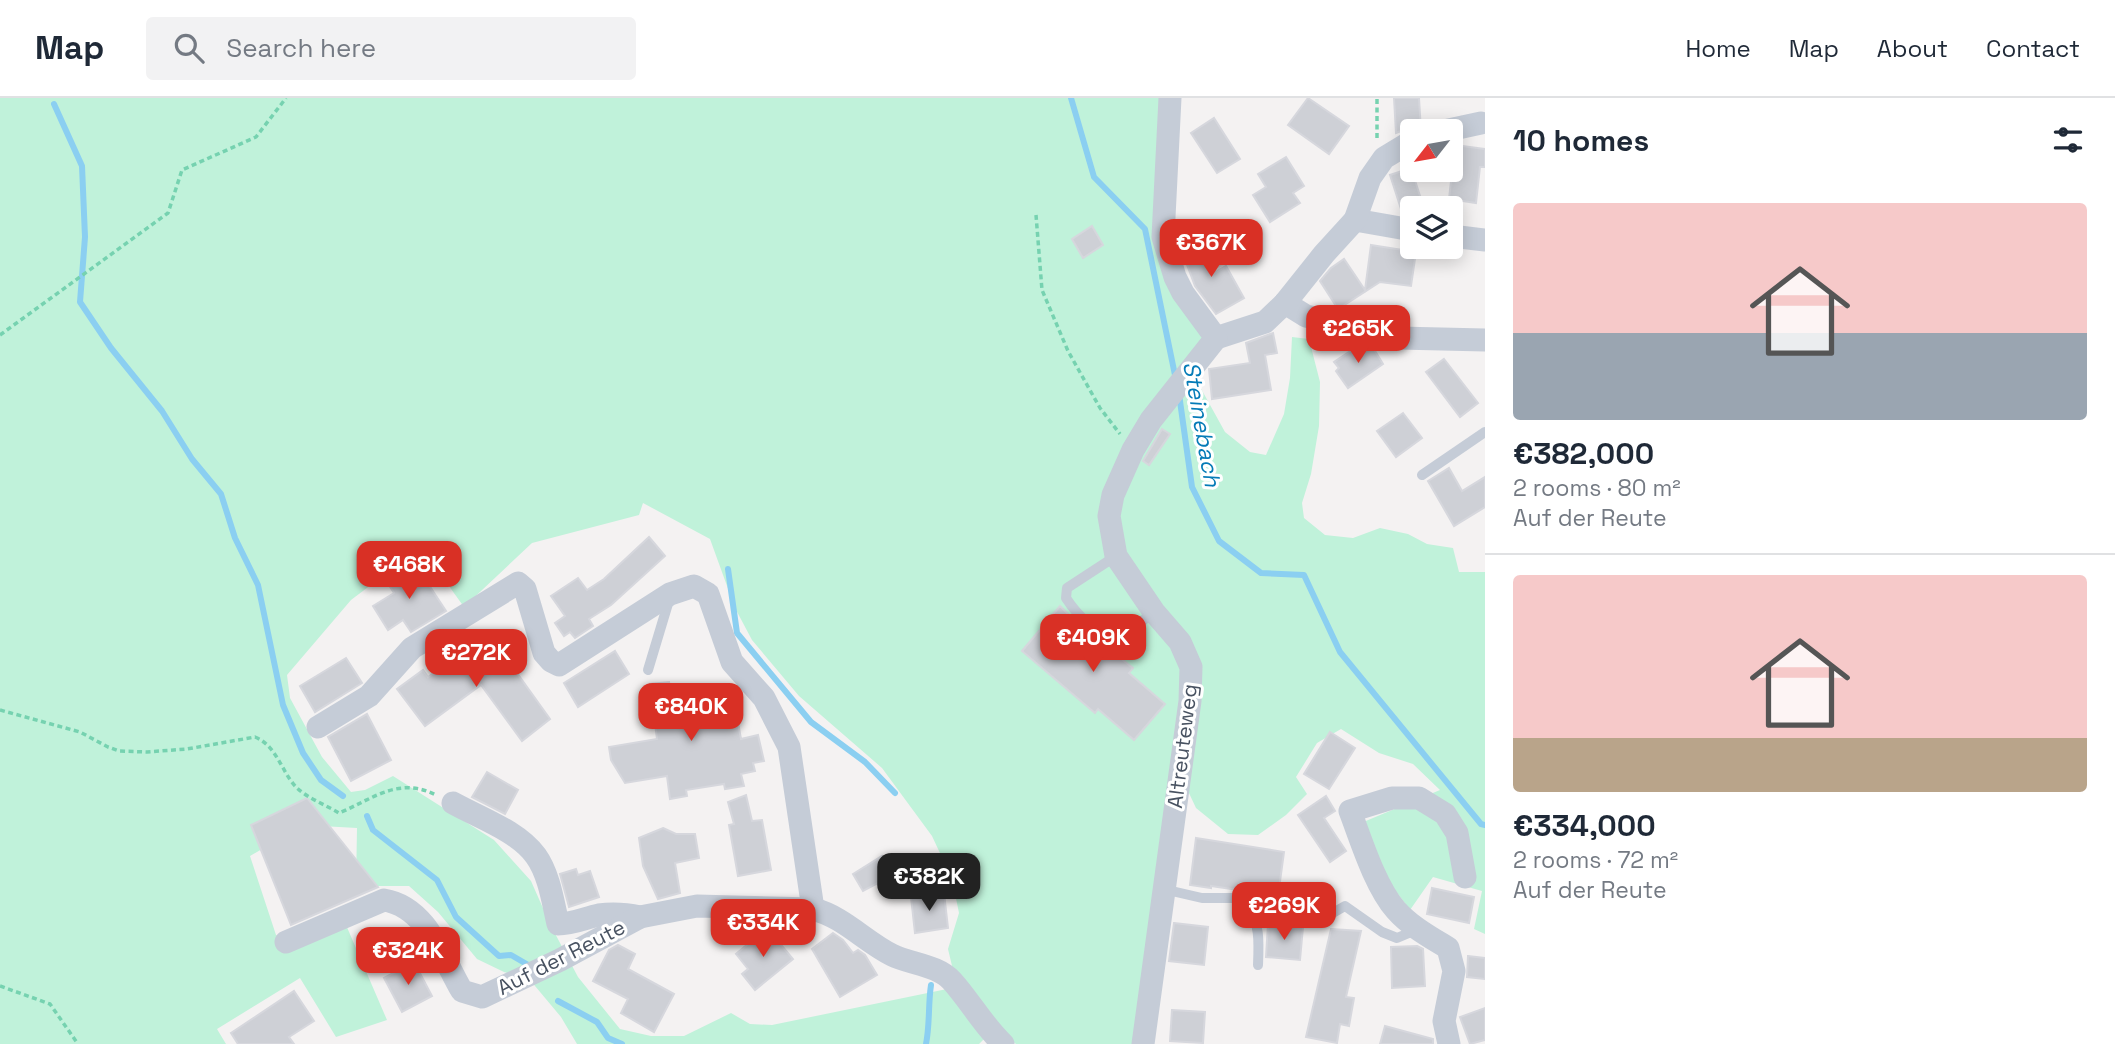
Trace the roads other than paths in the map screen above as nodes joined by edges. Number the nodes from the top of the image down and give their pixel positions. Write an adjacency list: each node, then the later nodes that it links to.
1 (1170, 98): 10 (street)
2 (1481, 123): 3 (street)
3 (1463, 127)
4 (1400, 148): 5 (street)
5 (1355, 220): 6 (street); 9 (street)
6 (1400, 228)
7 (1463, 237): 8 (street)
8 (1485, 240)
9 (1285, 303): 10 (street); 11 (street)
10 (1216, 338): 14 (street, Altreuteweg)
11 (1485, 340)
12 (1485, 432): 13 (lane)
13 (1422, 475)
14 (1116, 556): 16 (street, Altreuteweg); 16 (lane)
15 (670, 594): 17 (lane); 18 (street); 22 (street)
16 (1154, 612): 21 (street, Altreuteweg)
17 (648, 670)
18 (318, 727)
19 (453, 803): 24 (street, Auf der Reute)
20 (1465, 877): 25 (street)
21 (1163, 889): 27 (lane); 29 (street, Altreuteweg)
22 (813, 909): 24 (street, Auf der Reute); 28 (street, Auf der Reute)
23 (1331, 915): 25 (lane)
24 (640, 917): 26 (street, Auf der Reute)
25 (1418, 929): 30 (street)
26 (286, 942)
27 (1258, 965)
28 (1003, 1044)
29 (1143, 1044)
30 (1449, 1044)

